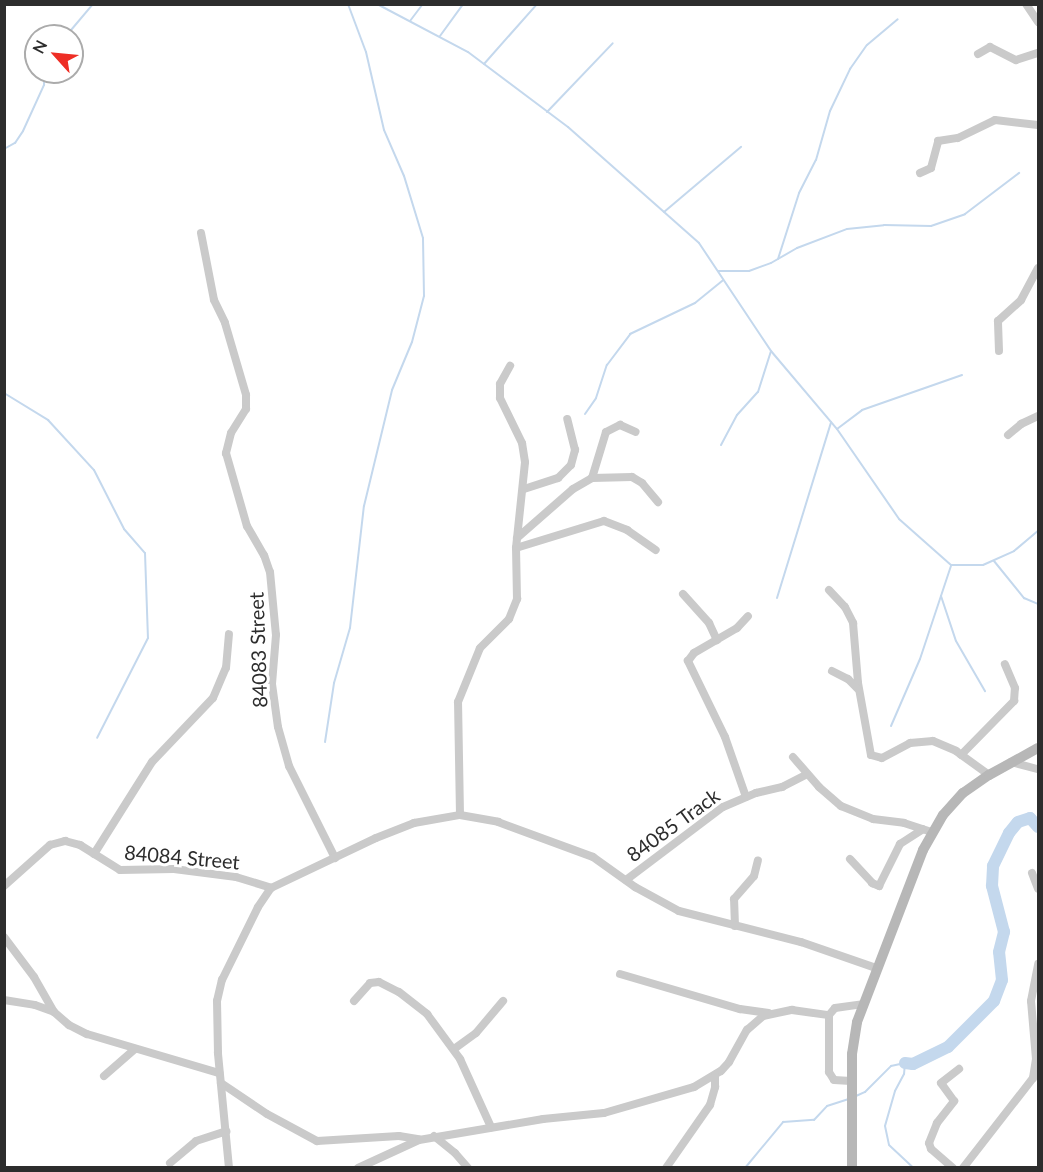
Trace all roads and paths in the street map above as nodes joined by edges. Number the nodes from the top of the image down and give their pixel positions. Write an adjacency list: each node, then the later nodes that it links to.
1 (1026, 4): 2 (street)
2 (1038, 22)
3 (1038, 53): 4 (street)
4 (978, 54)
5 (1038, 125): 6 (street)
6 (920, 173)
7 (201, 233): 40 (street, 84083 Street)
8 (1038, 268): 9 (street)
9 (999, 351)
10 (510, 366): 16 (street)
11 (1038, 416): 14 (street)
12 (567, 419): 16 (street)
13 (636, 432): 15 (street)
14 (1008, 435)
15 (592, 478): 17 (street); 18 (street)
16 (524, 489): 18 (street)
17 (658, 502)
18 (517, 538): 19 (street)
19 (516, 548): 20 (street); 37 (street)
20 (656, 550)
21 (829, 590): 28 (street)
22 (683, 594): 25 (street)
23 (748, 616): 25 (street)
24 (229, 634): 39 (street)
25 (717, 640): 36 (street)
26 (1005, 664): 30 (street)
27 (832, 671): 28 (street)
28 (859, 690): 30 (street)
29 (1038, 748): 32 (main road)
30 (962, 755): 35 (street)
31 (793, 757): 34 (street)
32 (1011, 762): 33 (street); 35 (main road)
33 (1038, 769)
34 (807, 774): 36 (street, 84085 Track); 38 (street)
35 (989, 775): 38 (main road)
36 (746, 797): 44 (street, 84085 Track)
37 (460, 815): 40 (street); 44 (street)
38 (928, 830): 41 (street); 51 (main road)
39 (93, 854): 45 (street, 84084 Street); 46 (street, 84084 Street)
40 (335, 858): 46 (street)
41 (850, 859)
42 (758, 860): 48 (street)
43 (1032, 873): 47 (street)
44 (626, 880): 48 (street)
45 (4, 886)
46 (271, 888): 63 (street)
47 (1038, 889)
48 (735, 926): 51 (street)
49 (4, 937): 57 (street)
50 (1038, 964): 79 (street)
51 (876, 968): 56 (main road)
52 (620, 974): 58 (street)
53 (4, 1000): 57 (street)
54 (354, 1001): 61 (street)
55 (504, 1001): 61 (street)
56 (863, 1004): 59 (street); 67 (main road)
57 (54, 1012): 60 (street)
58 (770, 1013): 59 (street); 65 (street)
59 (829, 1015): 67 (street)
60 (135, 1049): 63 (street); 64 (street)
61 (454, 1049): 68 (street)
62 (959, 1069): 78 (street)
63 (219, 1073): 66 (street)
64 (104, 1076)
65 (715, 1076): 68 (street); 76 (street)
66 (221, 1083): 69 (street); 71 (street)
67 (851, 1084): 77 (main road)
68 (491, 1127): 70 (street)
69 (226, 1131): 72 (street); 73 (street)
70 (434, 1136): 71 (street); 75 (street)
71 (419, 1140): 74 (street)
72 (170, 1163)
73 (229, 1167)
74 (358, 1167)
75 (468, 1167)
76 (666, 1167)
77 (852, 1167)
78 (953, 1167)
79 (963, 1167)

